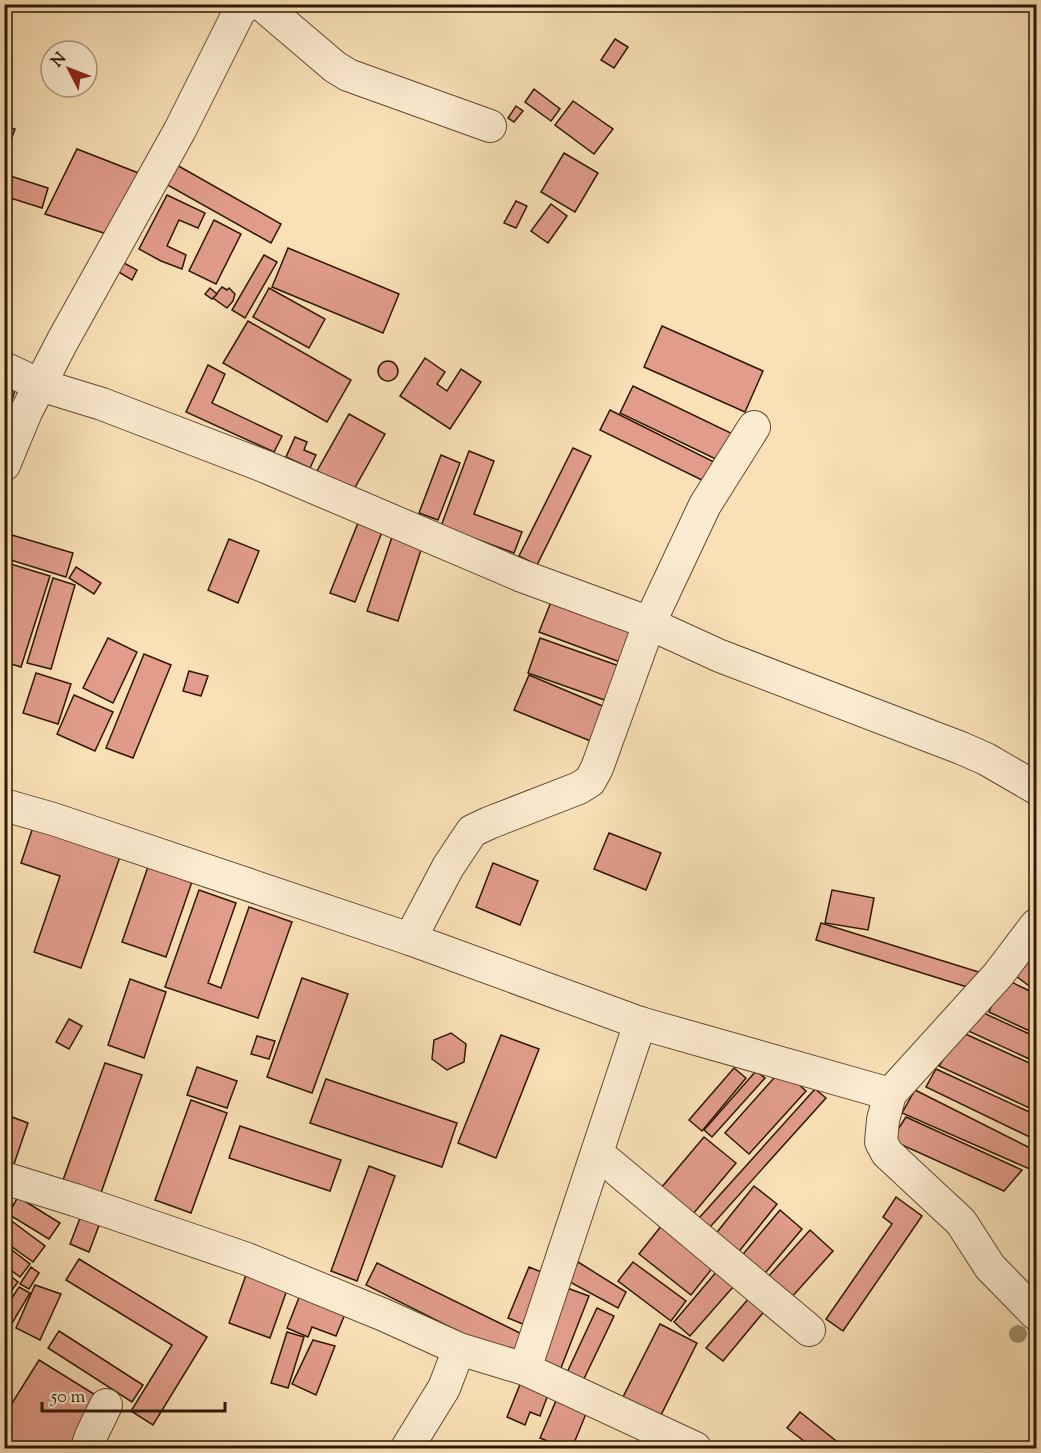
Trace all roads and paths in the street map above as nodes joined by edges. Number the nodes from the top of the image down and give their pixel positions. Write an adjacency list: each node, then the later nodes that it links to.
1 (247, 4): 5 (street)
2 (261, 4): 3 (street)
3 (490, 126)
4 (4, 368): 5 (street)
5 (40, 385): 7 (street); 8 (street)
6 (754, 427): 8 (street)
7 (4, 465)
8 (649, 624): 9 (street); 12 (street)
9 (1036, 788)
10 (4, 805): 12 (street)
11 (1036, 925): 14 (street)
12 (410, 939): 13 (street)
13 (640, 1023): 14 (street); 15 (street)
14 (890, 1094): 17 (street)
15 (597, 1153): 18 (street); 20 (street)
16 (4, 1178): 19 (street)
17 (1036, 1314)
18 (809, 1330)
19 (459, 1349): 20 (street); 23 (street)
20 (525, 1369): 24 (street)
21 (106, 1405): 22 (street)
22 (87, 1449)
23 (407, 1449)
24 (695, 1449)

